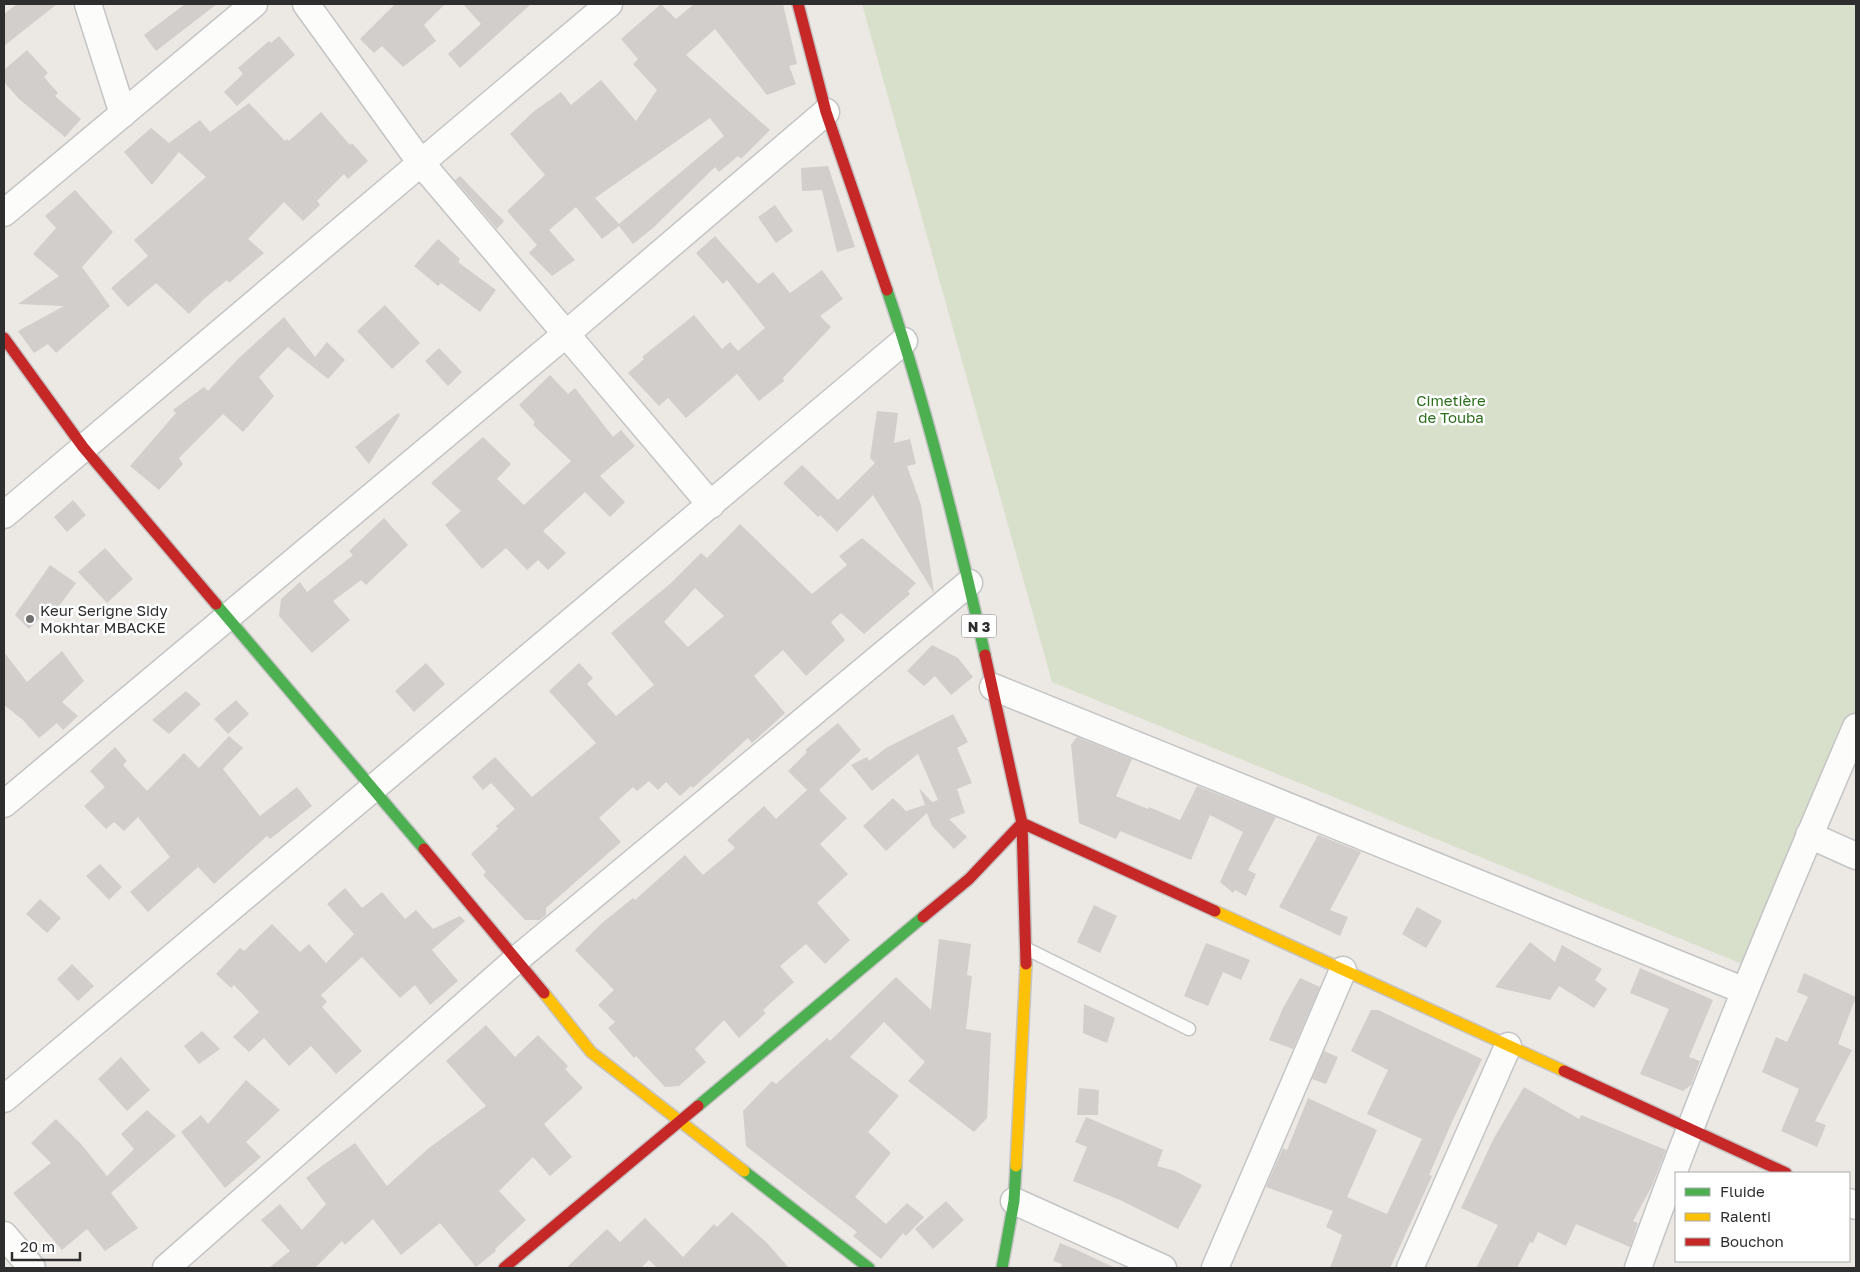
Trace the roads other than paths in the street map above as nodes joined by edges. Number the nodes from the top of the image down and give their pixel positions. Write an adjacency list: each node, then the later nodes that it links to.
1 (88, 4): 7 (street)
2 (254, 4): 7 (street)
3 (306, 4): 8 (street)
4 (609, 4): 8 (street)
5 (798, 4): 6 (street, N 3)
6 (826, 112): 10 (street); 12 (street, N 3)
7 (123, 114): 9 (street)
8 (421, 164): 10 (street); 13 (street)
9 (4, 213)
10 (566, 334): 14 (street); 17 (street)
11 (4, 338): 13 (street)
12 (904, 341): 14 (street); 16 (street, N 3)
13 (83, 447): 15 (street); 17 (street)
14 (711, 505): 20 (street)
15 (4, 514)
16 (969, 583): 18 (street, N 3); 26 (street)
17 (227, 617): 20 (street); 21 (street)
18 (993, 687): 22 (street, N 3); 28 (street)
19 (1856, 727): 23 (street)
20 (372, 788): 26 (street); 31 (street)
21 (4, 804)
22 (1022, 823): 25 (street, N 3); 27 (street); 32 (street)
23 (1809, 835): 24 (street); 28 (street)
24 (1856, 856)
25 (1027, 949): 29 (lane); 35 (street, N 3)
26 (517, 959): 32 (street); 39 (street)
27 (1343, 970): 30 (street); 43 (street)
28 (1745, 990): 33 (street)
29 (1189, 1029)
30 (1508, 1046): 33 (street); 44 (street)
31 (4, 1099)
32 (681, 1120): 37 (street); 40 (street)
33 (1689, 1129): 34 (street); 45 (street)
34 (1784, 1172)
35 (1014, 1201): 41 (street, N 3); 42 (street)
36 (4, 1235): 38 (street)
37 (859, 1266)
38 (32, 1268)
39 (166, 1268)
40 (504, 1268)
41 (1002, 1268)
42 (1163, 1268)
43 (1215, 1268)
44 (1410, 1268)
45 (1638, 1268)

